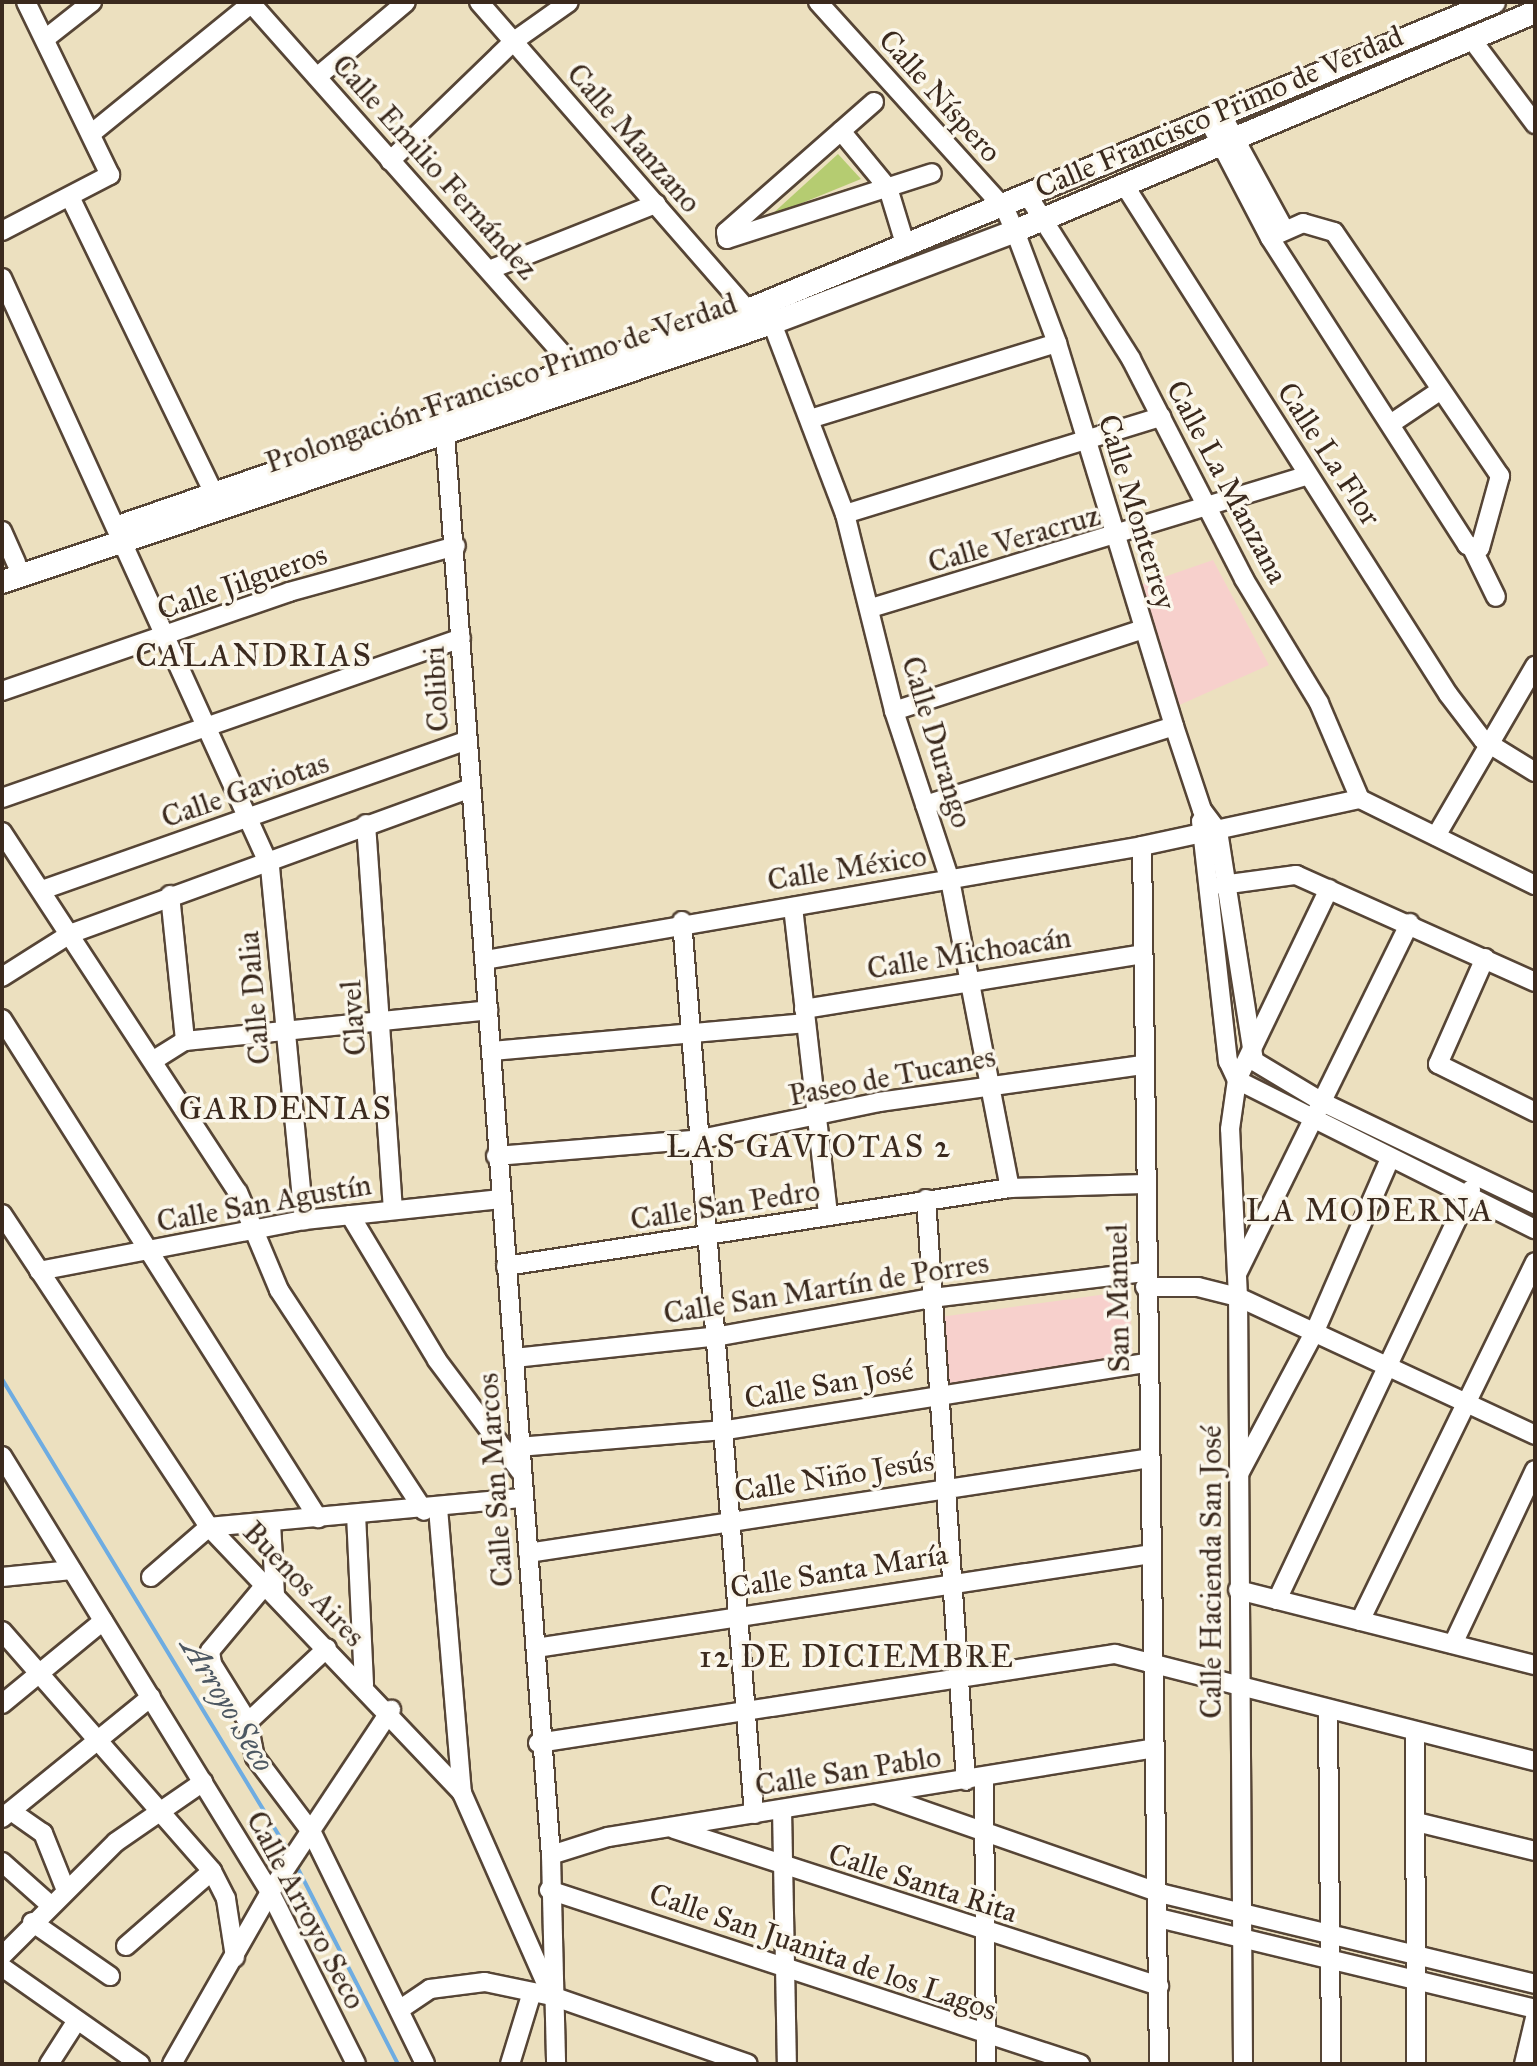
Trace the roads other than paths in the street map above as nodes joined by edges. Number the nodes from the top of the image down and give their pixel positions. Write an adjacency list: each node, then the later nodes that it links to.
1 (26, 2): 11 (street)
2 (92, 2): 11 (street)
3 (406, 2): 13 (street)
4 (479, 2): 12 (street, Calle Manzano)
5 (569, 2): 12 (street)
6 (818, 2): 27 (street, Calle Níspero)
7 (1494, 2): 15 (main road, Calle Francisco Primo de Verdad)
8 (252, 3): 13 (street, Calle Emilio Fernández); 18 (street)
9 (1535, 12): 10 (main road, Calle Francisco Primo de Verdad)
10 (1470, 37): 16 (street); 19 (main road, Calle Francisco Primo de Verdad)
11 (45, 39): 18 (street)
12 (514, 41): 20 (street); 26 (street, Calle Manzano)
13 (317, 77): 20 (street, Calle Emilio Fernández)
14 (874, 102): 17 (street)
15 (1216, 120): 19 (street); 25 (main road, Calle Francisco Primo de Verdad)
16 (1535, 124)
17 (841, 131): 23 (street); 23 (street)
18 (92, 133): 24 (street)
19 (1227, 142): 22 (main road, Calle Francisco Primo de Verdad); 31 (street)
20 (390, 161): 33 (street, Calle Emilio Fernández)
21 (932, 173): 23 (street)
22 (1125, 186): 28 (main road, Calle Francisco Primo de Verdad); 45 (street, Calle La Flor)
23 (888, 188): 32 (street)
24 (71, 199): 29 (street); 46 (street)
25 (1030, 199): 27 (main road, Calle Francisco Primo de Verdad); 28 (street, Calle La Manzana)
26 (656, 204): 33 (street); 35 (street, Calle Manzano)
27 (1005, 209): 30 (street, Calle Níspero); 32 (main road, Prolongación Francisco Primo de Verdad)
28 (1042, 220): 30 (main road, Calle Francisco Primo de Verdad); 40 (street, Calle La Manzana)
29 (2, 231)
30 (1015, 231): 36 (main road, Prolongación Francisco Primo de Verdad); 37 (street, Calle Monterrey)
31 (1277, 234): 39 (street); 42 (street)
32 (906, 247): 35 (main road, Prolongación Francisco Primo de Verdad)
33 (489, 270): 38 (street, Calle Emilio Fernández)
34 (2, 278): 50 (street, Calle Dalia)
35 (748, 310): 38 (main road, Prolongación Francisco Primo de Verdad)
36 (772, 323): 41 (street, Calle Durango); 43 (main road, Prolongación Francisco Primo de Verdad)
37 (1057, 343): 41 (street); 44 (street, Calle Monterrey)
38 (577, 370): 43 (main road, Prolongación Francisco Primo de Verdad)
39 (1441, 390): 42 (street); 53 (street)
40 (1161, 417): 44 (street); 47 (street, Calle La Manzana)
41 (813, 418): 48 (street, Calle Durango)
42 (1392, 423): 53 (street)
43 (445, 425): 46 (main road, Prolongación Francisco Primo de Verdad); 50 (main road, Prolongación Francisco Primo de Verdad); 52 (street, Colibri)
44 (1085, 443): 48 (street); 51 (street, Calle Monterrey)
45 (1308, 475): 47 (street, Calle Veracruz); 67 (street, Calle La Flor)
46 (214, 493): 50 (main road, Prolongación Francisco Primo de Verdad)
47 (1206, 506): 51 (street, Calle Veracruz); 71 (street, Calle La Manzana)
48 (845, 514): 57 (street, Calle Durango)
49 (2, 531): 54 (street)
50 (117, 535): 54 (main road, Prolongación Francisco Primo de Verdad); 55 (main road, Prolongación Francisco Primo de Verdad); 59 (street, Calle Dalia)
51 (1119, 538): 57 (street, Calle Veracruz); 58 (street, Calle Monterrey)
52 (456, 546): 59 (street, Calle Jilgueros); 60 (street, Colibri)
53 (1473, 550): 56 (street)
54 (9, 565)
55 (2, 582)
56 (1496, 597)
57 (871, 608): 63 (street, Calle Durango)
58 (1144, 629): 63 (street); 64 (street, Calle Monterrey)
59 (167, 638): 62 (street, Calle Jilgueros); 65 (street, Calle Dalia)
60 (461, 638): 65 (street); 66 (street, Colibri)
61 (1535, 668): 67 (street)
62 (2, 691)
63 (894, 711): 72 (street, Calle Durango)
64 (1174, 726): 72 (street); 73 (street, Calle Monterrey)
65 (205, 727): 70 (street); 74 (street, Calle Dalia)
66 (466, 741): 69 (street, Colibri); 74 (street, Calle Gaviotas)
67 (1493, 747): 68 (street, Calle La Flor); 79 (street)
68 (1535, 772)
69 (469, 789): 75 (street); 95 (street, Colibri)
70 (2, 798)
71 (1360, 799): 76 (street, Calle México); 79 (street)
72 (925, 805): 82 (street, Calle Durango)
73 (1202, 810): 76 (street, Calle Monterrey); 78 (street, Calle Monterrey)
74 (248, 818): 81 (street, Calle Dalia); 87 (street, Calle Gaviotas)
75 (366, 824): 81 (street); 102 (street, Clavel)
76 (1218, 831): 78 (street, Calle México); 83 (street)
77 (2, 832): 87 (street)
78 (1199, 834): 80 (street, Calle México); 85 (street, Calle Hacienda San José)
79 (1436, 836): 84 (street)
80 (1142, 846): 82 (street, Calle México); 93 (street, San Manuel)
81 (270, 867): 88 (street); 103 (street, Calle Dalia)
82 (950, 880): 89 (street, Calle México); 97 (street, Calle Durango)
83 (1231, 882): 85 (street); 86 (street); 107 (street)
84 (1535, 885)
85 (1210, 889): 110 (street, Calle Hacienda San José)
86 (1329, 889): 91 (street); 107 (street, Calle Hacienda San José)
87 (42, 890): 92 (street)
88 (170, 895): 92 (street); 105 (street)
89 (793, 907): 90 (street, Calle México); 100 (street)
90 (682, 921): 95 (street, Calle México); 104 (street)
91 (1410, 923): 94 (street); 112 (street)
92 (70, 934): 96 (street); 108 (street)
93 (1143, 954): 97 (street, Calle Michoacán); 109 (street, San Manuel)
94 (1485, 958): 98 (street); 113 (street)
95 (485, 960): 99 (street, Calle San Marcos)
96 (2, 977)
97 (972, 978): 100 (street, Calle Michoacán); 111 (street, Calle Durango)
98 (1535, 982)
99 (488, 1010): 102 (street); 106 (street, Calle San Marcos)
100 (804, 1016): 104 (street, Calle Michoacán); 114 (street)
101 (2, 1019): 134 (street)
102 (382, 1022): 103 (street); 126 (street, Clavel)
103 (284, 1030): 105 (street); 130 (street, Calle Dalia)
104 (695, 1031): 106 (street, Calle Michoacán); 116 (street)
105 (185, 1041): 108 (street)
106 (492, 1051): 117 (street, Calle San Marcos)
107 (1250, 1054): 110 (street, Calle Hacienda San José); 112 (street)
108 (154, 1060): 131 (street)
109 (1142, 1065): 111 (street, Paseo de Tucanes); 120 (street, San Manuel)
110 (1237, 1080): 115 (street); 138 (street, Calle Hacienda San José)
111 (993, 1084): 114 (street, Paseo de Tucanes); 121 (street, Calle Durango)
112 (1324, 1103): 115 (street); 119 (street)
113 (1535, 1112)
114 (819, 1118): 116 (street, Paseo de Tucanes); 129 (street)
115 (1314, 1123): 118 (street); 138 (street)
116 (701, 1139): 117 (street, Paseo de Tucanes); 133 (street)
117 (496, 1156): 123 (street, Calle San Marcos)
118 (1389, 1161): 122 (street); 142 (street)
119 (1477, 1175): 122 (street); 125 (street)
120 (1144, 1184): 121 (street, Calle San Pedro); 139 (street, San Manuel)
121 (1010, 1188): 124 (street, Calle San Pedro)
122 (1468, 1198): 132 (street); 146 (street)
123 (499, 1199): 126 (street, Calle San Agustín); 136 (street, Calle San Marcos)
124 (926, 1199): 129 (street, Calle San Pedro); 141 (street)
125 (1535, 1204)
126 (393, 1209): 128 (street, Calle San Agustín)
127 (2, 1214): 137 (street, Buenos Aires)
128 (350, 1215): 130 (street, Calle San Agustín); 155 (street)
129 (828, 1216): 133 (street, Calle San Pedro)
130 (304, 1220): 131 (street, Calle San Agustín)
131 (255, 1229): 134 (street, Calle San Agustín); 160 (street)
132 (1535, 1229)
133 (708, 1239): 136 (street, Calle San Pedro); 143 (street)
134 (152, 1251): 137 (street, Calle San Agustín); 162 (street)
135 (1535, 1262): 148 (street)
136 (506, 1266): 144 (street, Calle San Marcos)
137 (39, 1271): 165 (street, Buenos Aires)
138 (1237, 1274): 140 (street, Calle Hacienda San José)
139 (1145, 1280): 140 (street, Calle San Martín de Porres); 141 (street, Calle San Martín de Porres); 145 (street, San Manuel)
140 (1238, 1297): 142 (street, Calle San Martín de Porres); 156 (street, Calle Hacienda San José)
141 (932, 1298): 143 (street, Calle San Martín de Porres); 147 (street)
142 (1315, 1331): 146 (street, Calle San Martín de Porres); 156 (street)
143 (720, 1336): 144 (street, Calle San Martín de Porres); 149 (street)
144 (514, 1358): 151 (street, Calle San Marcos)
145 (1147, 1363): 147 (street, Calle San José); 152 (street, San Manuel)
146 (1392, 1367): 148 (street, Calle San Martín de Porres); 174 (street)
147 (936, 1394): 149 (street, Calle San José); 157 (street)
148 (1469, 1403): 150 (street, Calle San Martín de Porres); 177 (street)
149 (727, 1430): 151 (street, Calle San José); 163 (street)
150 (1535, 1435)
151 (518, 1447): 155 (street, Calle San Marcos)
152 (1150, 1458): 157 (street, Calle Niño Jesús); 167 (street, San Manuel)
153 (5, 1466): 168 (street, Calle Arroyo Seco)
154 (1535, 1470): 158 (street)
155 (520, 1471): 159 (street, Calle San Marcos)
156 (1239, 1475): 173 (street, Calle Hacienda San José)
157 (945, 1488): 163 (street, Calle Niño Jesús); 171 (street)
158 (1531, 1489): 179 (street)
159 (523, 1498): 160 (street); 166 (street, Calle San Marcos)
160 (431, 1510): 161 (street); 201 (street)
161 (356, 1514): 162 (street); 186 (street)
162 (318, 1518): 164 (street)
163 (733, 1520): 166 (street, Calle Niño Jesús); 175 (street)
164 (271, 1523): 165 (street); 172 (street)
165 (209, 1527): 170 (street); 172 (street, Buenos Aires)
166 (528, 1553): 181 (street, Calle San Marcos)
167 (1151, 1554): 171 (street, Calle Santa María); 182 (street, San Manuel)
168 (72, 1570): 169 (street); 176 (street, Calle Arroyo Seco)
169 (2, 1577)
170 (151, 1577)
171 (953, 1581): 175 (street, Calle Santa María); 185 (street)
172 (270, 1590): 180 (street, Buenos Aires); 193 (street, Calle Arroyo Seco)
173 (1238, 1590): 174 (street); 187 (street, Calle Hacienda San José)
174 (1277, 1600): 177 (street)
175 (743, 1615): 181 (street, Calle Santa María); 192 (street)
176 (103, 1621): 184 (street); 188 (street, Calle Arroyo Seco)
177 (1360, 1621): 179 (street)
178 (2, 1631): 184 (street)
179 (1453, 1644): 183 (street)
180 (327, 1648): 186 (street, Buenos Aires); 193 (street)
181 (536, 1648): 196 (street, Calle San Marcos)
182 (1155, 1661): 185 (street); 187 (street); 197 (street, San Manuel)
183 (1535, 1665)
184 (36, 1673): 189 (street); 195 (street)
185 (958, 1683): 192 (street); 199 (street)
186 (364, 1685): 191 (street, Buenos Aires)
187 (1238, 1688): 190 (street); 221 (street, Calle Hacienda San José)
188 (151, 1697): 195 (street); 200 (street, Calle Arroyo Seco)
189 (2, 1704)
190 (1328, 1709): 194 (street); 225 (street)
191 (391, 1710): 201 (street, Buenos Aires); 210 (street)
192 (748, 1711): 196 (street); 205 (street)
193 (248, 1722): 210 (street, Calle Arroyo Seco)
194 (1415, 1731): 198 (street); 207 (street)
195 (96, 1740): 204 (street); 206 (street)
196 (538, 1743): 212 (street, Calle San Marcos)
197 (1155, 1748): 199 (street, Calle San Pablo); 219 (street, San Manuel)
198 (1535, 1761)
199 (975, 1780): 202 (street, Calle San Pablo); 209 (street)
200 (203, 1782): 204 (street); 216 (street, Calle Arroyo Seco)
201 (462, 1793): 239 (street, Buenos Aires)
202 (876, 1794): 203 (street, Calle San Pablo); 209 (street)
203 (782, 1809): 205 (street, Calle San Pablo); 214 (street)
204 (159, 1810): 215 (street); 217 (street)
205 (754, 1814): 208 (street, Calle San Pablo)
206 (7, 1815): 217 (street)
207 (1416, 1822): 211 (street); 228 (street)
208 (671, 1828): 212 (street, Calle San Pablo); 214 (street, Calle Santa Rita)
209 (984, 1832): 219 (street); 224 (street)
210 (308, 1840): 216 (street); 240 (street, Calle Arroyo Seco)
211 (1535, 1851)
212 (551, 1855): 218 (street, Calle San Marcos)
213 (2, 1862): 220 (street)
214 (782, 1866): 224 (street, Calle Santa Rita); 232 (street)
215 (212, 1871): 227 (street); 230 (street)
216 (273, 1887): 230 (street); 249 (street, Calle Arroyo Seco)
217 (65, 1888): 220 (street)
218 (549, 1890): 232 (street, Calle San Juanita de los Lagos); 239 (street, Calle San Marcos)
219 (1160, 1893): 221 (street); 222 (street, San Manuel)
220 (48, 1903): 223 (street)
221 (1241, 1913): 225 (street); 226 (street, Calle Hacienda San José)
222 (1159, 1918): 226 (street); 237 (street, San Manuel)
223 (32, 1922): 229 (street); 234 (street)
224 (985, 1934): 237 (street, Calle Santa Rita); 244 (street)
225 (1333, 1936): 228 (street); 231 (street)
226 (1242, 1939): 231 (street); 259 (street, Calle Hacienda San José)
227 (126, 1946)
228 (1415, 1955): 235 (street); 236 (street)
229 (2, 1956)
230 (235, 1957): 248 (street)
231 (1332, 1962): 235 (street); 260 (street)
232 (785, 1966): 244 (street, Calle San Juanita de los Lagos); 255 (street)
233 (2, 1967): 243 (street)
234 (110, 1976)
235 (1415, 1981): 241 (street); 261 (street)
236 (1535, 1984)
237 (1159, 1986): 258 (street, San Manuel)
238 (532, 1992): 239 (street); 240 (street); 251 (street)
239 (552, 1996): 245 (street, Calle San Marcos); 254 (street)
240 (402, 2008): 250 (street, Calle Arroyo Seco)
241 (1535, 2009)
242 (1535, 2018): 262 (street)
243 (76, 2022): 246 (street); 247 (street)
244 (986, 2038): 256 (street); 257 (street, Calle San Juanita de los Lagos)
245 (551, 2041): 252 (street); 253 (street)
246 (49, 2064)
247 (140, 2064)
248 (172, 2064)
249 (356, 2064)
250 (425, 2064)
251 (510, 2064)
252 (543, 2064)
253 (556, 2064)
254 (748, 2064)
255 (787, 2064)
256 (986, 2064)
257 (1080, 2064)
258 (1159, 2064)
259 (1243, 2064)
260 (1331, 2064)
261 (1416, 2064)
262 (1524, 2064)

